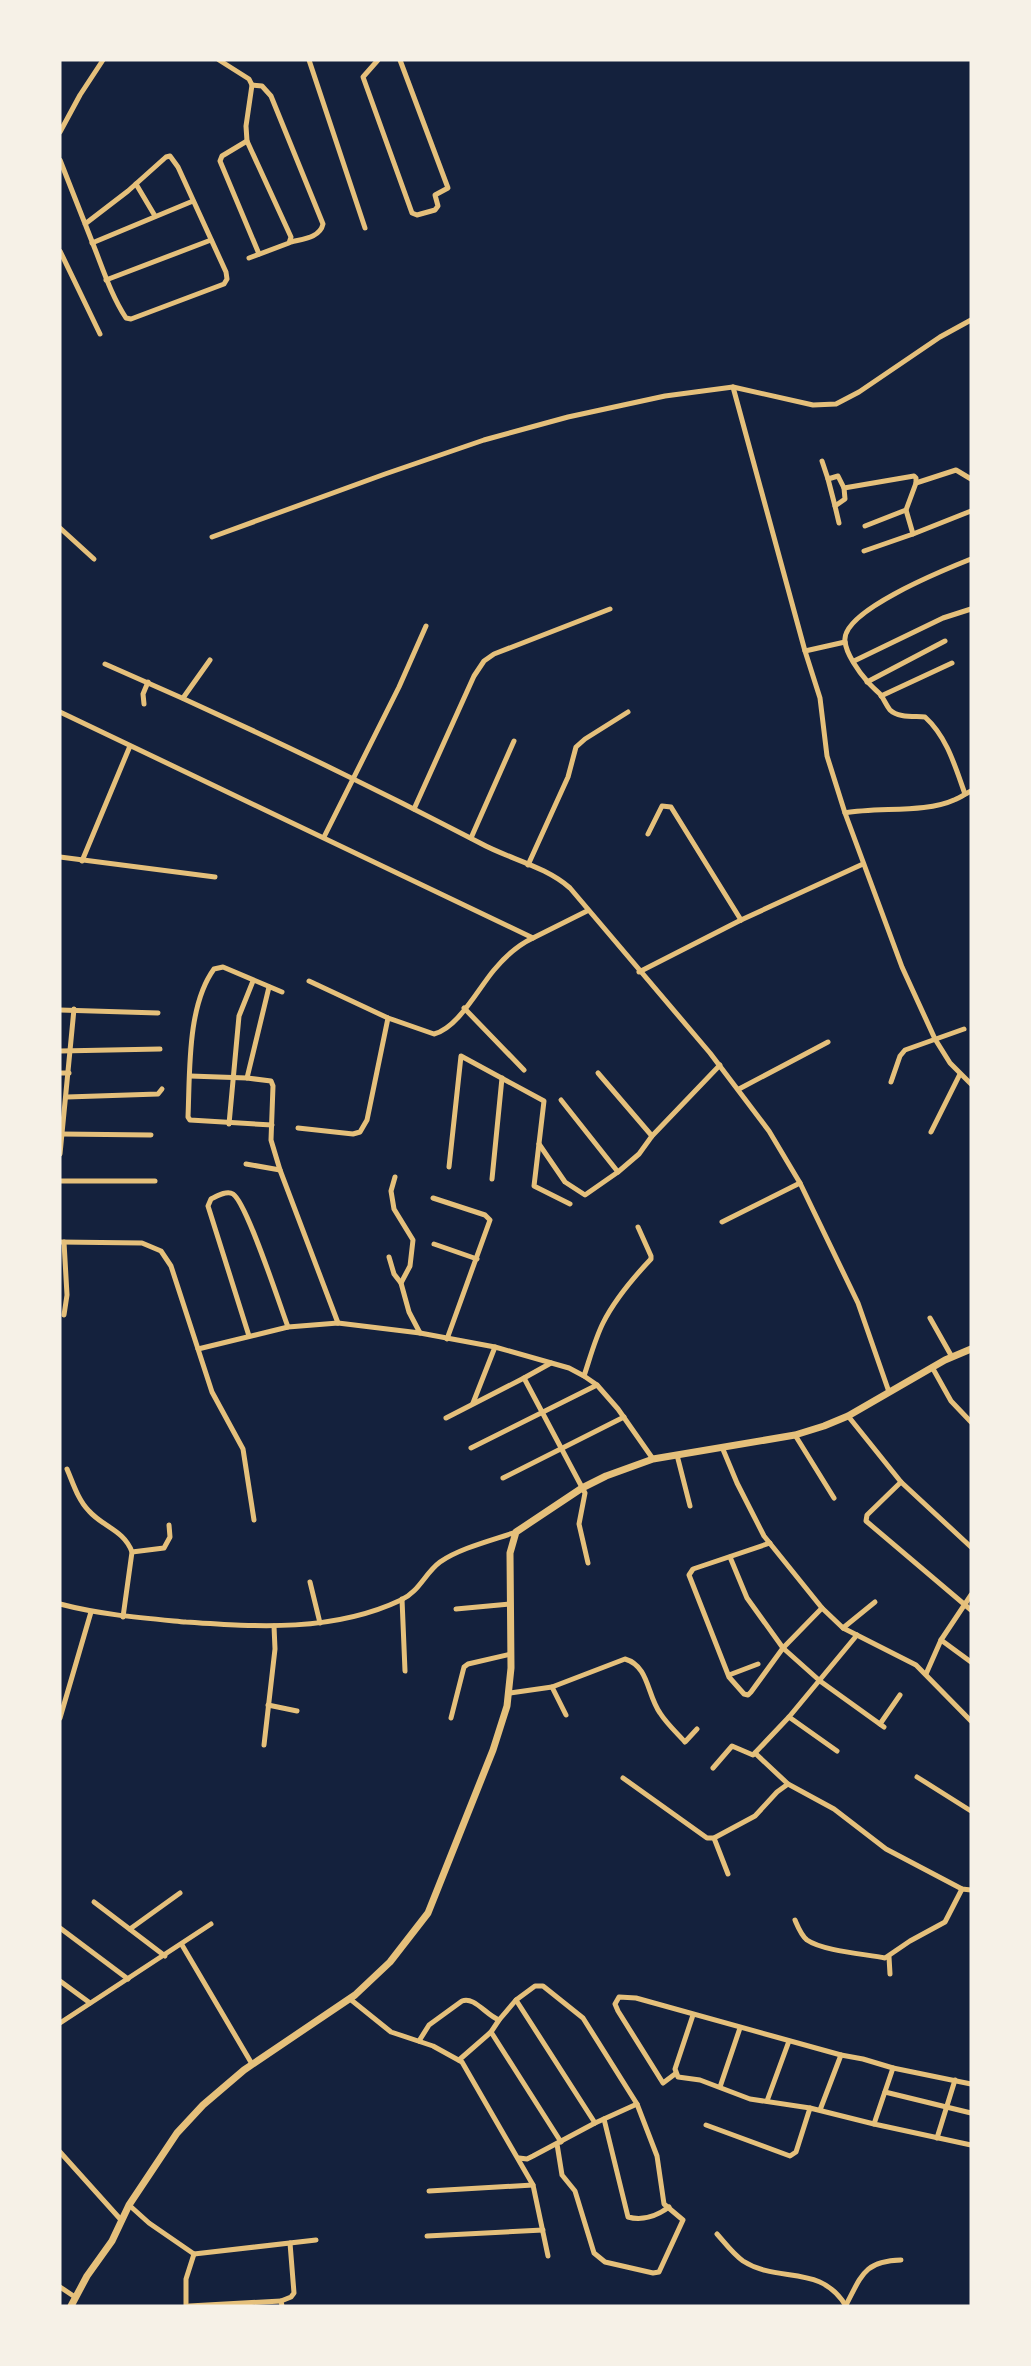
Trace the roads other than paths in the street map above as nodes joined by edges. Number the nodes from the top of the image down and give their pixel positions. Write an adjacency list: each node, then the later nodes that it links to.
1 (103, 60): 7 (street)
2 (219, 60): 6 (street)
3 (309, 60): 14 (street)
4 (378, 60): 5 (street)
5 (400, 60)
6 (252, 84): 8 (street); 16 (street)
7 (60, 132)
8 (247, 141): 16 (street); 19 (street)
9 (60, 160): 13 (street)
10 (136, 183): 11 (street); 12 (street); 13 (street)
11 (193, 201): 12 (street); 15 (street)
12 (155, 216): 17 (street)
13 (85, 224): 17 (street)
14 (365, 228)
15 (211, 240): 21 (street); 21 (street)
16 (291, 242): 19 (street)
17 (92, 243): 21 (street)
18 (60, 251): 23 (street)
19 (259, 254): 20 (street)
20 (249, 258)
21 (106, 280)
22 (971, 320): 24 (street)
23 (100, 334)
24 (733, 387): 37 (street); 46 (street)
25 (822, 461): 26 (street)
26 (828, 479): 29 (street); 30 (street)
27 (971, 479): 28 (street)
28 (916, 483): 29 (street); 31 (street)
29 (843, 488): 30 (street)
30 (835, 506): 33 (street)
31 (906, 510): 34 (street); 36 (street)
32 (971, 511): 36 (street)
33 (839, 523)
34 (865, 526)
35 (60, 528): 39 (street)
36 (914, 534): 38 (street)
37 (212, 537)
38 (864, 551)
39 (94, 558)
40 (971, 559): 45 (street)
41 (610, 609): 62 (street)
42 (971, 609): 48 (street)
43 (426, 626): 60 (street)
44 (945, 641): 52 (street)
45 (845, 642): 46 (street); 48 (street)
46 (805, 651): 63 (street)
47 (210, 660): 54 (street)
48 (854, 660): 52 (street)
49 (952, 663): 53 (street)
50 (105, 664): 51 (street)
51 (148, 682): 54 (street); 55 (street)
52 (867, 682): 53 (street)
53 (881, 696): 61 (street)
54 (183, 698): 60 (street)
55 (144, 704)
56 (60, 712): 59 (street)
57 (628, 712): 70 (street)
58 (514, 741): 66 (street)
59 (130, 746): 65 (street); 68 (street)
60 (353, 780): 62 (street); 65 (street)
61 (968, 792): 63 (street)
62 (414, 809): 66 (street)
63 (845, 813): 69 (street)
64 (648, 834): 73 (street)
65 (324, 837): 74 (street)
66 (471, 838): 70 (street)
67 (60, 857): 68 (street)
68 (82, 861): 71 (street)
69 (863, 864): 73 (street); 86 (street)
70 (528, 865): 72 (street)
71 (215, 877)
72 (586, 910): 74 (street); 75 (street)
73 (741, 920): 75 (street)
74 (533, 938): 80 (street)
75 (639, 972): 91 (street)
76 (253, 981): 78 (street); 97 (street); 98 (street)
77 (309, 981): 84 (street)
78 (269, 987): 79 (street); 99 (street)
79 (282, 992)
80 (464, 1008): 84 (street); 92 (street)
81 (74, 1009): 82 (street); 83 (street); 90 (street)
82 (60, 1010)
83 (158, 1013)
84 (388, 1018): 110 (street)
85 (964, 1029): 86 (street)
86 (935, 1039): 96 (street); 101 (street)
87 (828, 1042): 104 (street)
88 (160, 1050): 90 (street)
89 (60, 1051): 90 (street)
90 (70, 1051): 94 (street)
91 (720, 1065): 104 (street); 113 (street)
92 (524, 1070)
93 (60, 1073): 94 (street)
94 (69, 1073): 106 (street)
95 (598, 1073): 113 (street)
96 (960, 1074): 102 (street); 111 (street)
97 (190, 1076): 98 (street); 108 (street)
98 (235, 1078): 99 (street); 108 (street)
99 (248, 1078): 109 (street)
100 (502, 1078): 115 (street); 118 (street); 122 (street)
101 (891, 1082)
102 (971, 1084)
103 (162, 1089): 106 (street)
104 (739, 1089): 125 (street)
105 (60, 1093): 106 (street)
106 (67, 1095): 114 (street)
107 (561, 1100): 120 (street)
108 (229, 1124): 109 (street)
109 (272, 1125): 119 (street)
110 (298, 1128)
111 (931, 1132)
112 (151, 1135): 114 (street)
113 (652, 1136): 120 (street)
114 (61, 1138): 116 (street)
115 (539, 1144): 120 (street); 127 (street)
116 (60, 1154)
117 (246, 1164): 119 (street)
118 (448, 1167)
119 (280, 1170): 137 (street)
120 (618, 1172)
121 (395, 1177): 134 (street)
122 (492, 1179)
123 (60, 1180): 124 (street)
124 (155, 1181)
125 (800, 1183): 128 (street); 151 (street)
126 (433, 1198): 133 (street)
127 (570, 1203)
128 (722, 1222)
129 (638, 1227): 148 (street)
130 (62, 1242): 135 (street); 143 (street)
131 (434, 1244): 133 (street)
132 (388, 1257): 134 (street)
133 (477, 1259): 141 (street)
134 (401, 1284): 139 (street)
135 (63, 1315)
136 (930, 1318): 145 (street)
137 (338, 1323): 138 (street); 139 (street)
138 (288, 1327): 140 (street); 140 (street)
139 (420, 1333): 141 (street)
140 (249, 1336): 143 (street)
141 (447, 1339): 142 (street)
142 (495, 1347): 146 (street); 152 (street)
143 (198, 1349): 170 (street)
144 (971, 1349): 145 (street)
145 (952, 1357): 147 (street)
146 (551, 1363): 148 (street); 149 (street)
147 (932, 1367): 151 (street); 157 (street)
148 (584, 1376): 150 (street)
149 (524, 1378): 152 (street); 153 (street)
150 (597, 1385): 153 (street); 155 (street)
151 (889, 1392): 154 (street)
152 (473, 1403): 156 (street)
153 (542, 1413): 160 (street); 161 (street)
154 (848, 1416): 158 (street); 166 (street)
155 (624, 1417): 161 (street); 163 (street)
156 (446, 1418)
157 (971, 1422)
158 (795, 1435): 159 (street); 168 (street)
159 (722, 1447): 162 (street); 173 (street)
160 (471, 1448)
161 (560, 1450): 165 (street); 167 (street)
162 (677, 1455): 163 (street); 169 (street)
163 (653, 1459): 167 (street)
164 (67, 1469): 175 (street)
165 (503, 1478)
166 (901, 1482): 174 (street); 184 (street)
167 (582, 1488): 172 (street); 177 (street)
168 (834, 1498)
169 (690, 1506)
170 (254, 1520)
171 (169, 1525): 175 (street)
172 (516, 1532): 180 (street); 183 (street)
173 (770, 1543): 176 (street); 185 (street)
174 (971, 1547)
175 (132, 1552): 189 (street)
176 (730, 1557): 195 (street); 201 (street)
177 (588, 1563)
178 (310, 1582): 190 (street)
179 (971, 1595): 184 (street)
180 (402, 1599): 190 (street); 199 (street)
181 (875, 1602): 192 (street)
182 (60, 1604): 188 (street)
183 (510, 1604): 186 (street); 196 (street)
184 (963, 1604): 187 (street); 194 (street)
185 (822, 1608): 192 (street); 195 (street)
186 (456, 1609)
187 (971, 1610)
188 (91, 1612): 189 (street); 206 (street)
189 (123, 1617): 191 (street)
190 (320, 1623): 191 (street)
191 (274, 1626): 208 (street)
192 (843, 1628): 193 (street)
193 (857, 1635): 200 (street); 202 (street)
194 (941, 1640): 197 (street); 200 (street)
195 (783, 1648): 201 (street); 202 (street)
196 (511, 1654): 205 (street); 213 (street)
197 (971, 1662)
198 (758, 1664): 201 (street)
199 (405, 1671)
200 (926, 1674): 214 (street)
201 (729, 1675)
202 (820, 1681): 207 (street); 211 (street)
203 (552, 1687): 205 (street); 210 (street); 215 (street)
204 (60, 1692): 206 (street)
205 (510, 1693): 240 (street)
206 (67, 1694): 212 (street)
207 (900, 1695)
208 (268, 1705): 209 (street); 216 (street)
209 (297, 1711)
210 (566, 1715)
211 (789, 1717): 217 (street); 218 (street)
212 (60, 1718)
213 (451, 1718)
214 (971, 1721)
215 (697, 1729)
216 (264, 1745)
217 (837, 1751)
218 (754, 1753): 219 (street); 222 (street)
219 (713, 1768)
220 (917, 1777): 223 (street)
221 (623, 1778): 224 (street)
222 (788, 1784): 224 (street); 226 (street)
223 (971, 1811)
224 (714, 1838): 225 (street)
225 (728, 1874)
226 (962, 1888): 227 (street); 236 (street)
227 (971, 1890)
228 (180, 1893): 233 (street)
229 (94, 1902): 233 (street)
230 (795, 1920): 236 (street)
231 (211, 1924): 234 (street)
232 (60, 1928): 238 (street)
233 (130, 1929): 235 (street)
234 (182, 1944): 235 (street); 252 (street)
235 (165, 1956): 238 (street)
236 (889, 1957): 237 (street)
237 (890, 1974)
238 (128, 1979): 242 (street)
239 (60, 1981): 242 (street)
240 (350, 1999): 248 (street); 252 (street)
241 (516, 2000): 244 (street); 260 (street); 266 (street)
242 (90, 2003): 245 (street)
243 (693, 2015): 246 (street); 254 (street); 254 (street)
244 (499, 2020): 247 (street); 248 (street)
245 (60, 2023)
246 (740, 2028): 249 (street); 257 (street)
247 (491, 2032): 251 (street); 270 (street)
248 (419, 2041): 251 (street)
249 (789, 2041): 250 (street); 259 (street)
250 (841, 2055): 253 (street); 263 (street)
251 (459, 2060): 273 (street)
252 (252, 2064): 276 (street)
253 (893, 2068): 255 (street); 258 (street)
254 (675, 2074): 257 (street)
255 (955, 2080): 256 (street); 261 (street)
256 (971, 2084)
257 (720, 2087): 259 (street)
258 (885, 2092): 261 (street); 267 (street)
259 (767, 2101): 262 (street)
260 (637, 2104): 265 (street); 277 (street)
261 (946, 2107): 264 (street); 269 (street)
262 (810, 2108): 263 (street); 268 (street)
263 (820, 2110): 267 (street)
264 (971, 2113)
265 (604, 2119): 266 (street); 277 (street)
266 (595, 2123): 270 (street)
267 (874, 2124): 269 (street)
268 (706, 2125)
269 (937, 2138): 271 (street)
270 (559, 2143): 273 (street); 277 (street)
271 (971, 2145)
272 (60, 2152): 278 (street)
273 (519, 2158): 274 (street)
274 (533, 2185): 275 (street); 279 (street)
275 (429, 2191)
276 (129, 2205): 278 (street); 284 (street)
277 (669, 2207)
278 (122, 2221): 288 (street)
279 (543, 2230): 281 (street); 285 (street)
280 (717, 2234): 290 (street)
281 (427, 2236)
282 (316, 2240): 283 (street)
283 (290, 2243): 284 (street); 289 (street)
284 (194, 2254): 292 (street)
285 (548, 2256)
286 (901, 2260): 290 (street)
287 (60, 2287): 288 (street)
288 (75, 2297): 291 (street)
289 (282, 2303): 292 (street)
290 (846, 2305)
291 (71, 2306)
292 (188, 2306)

